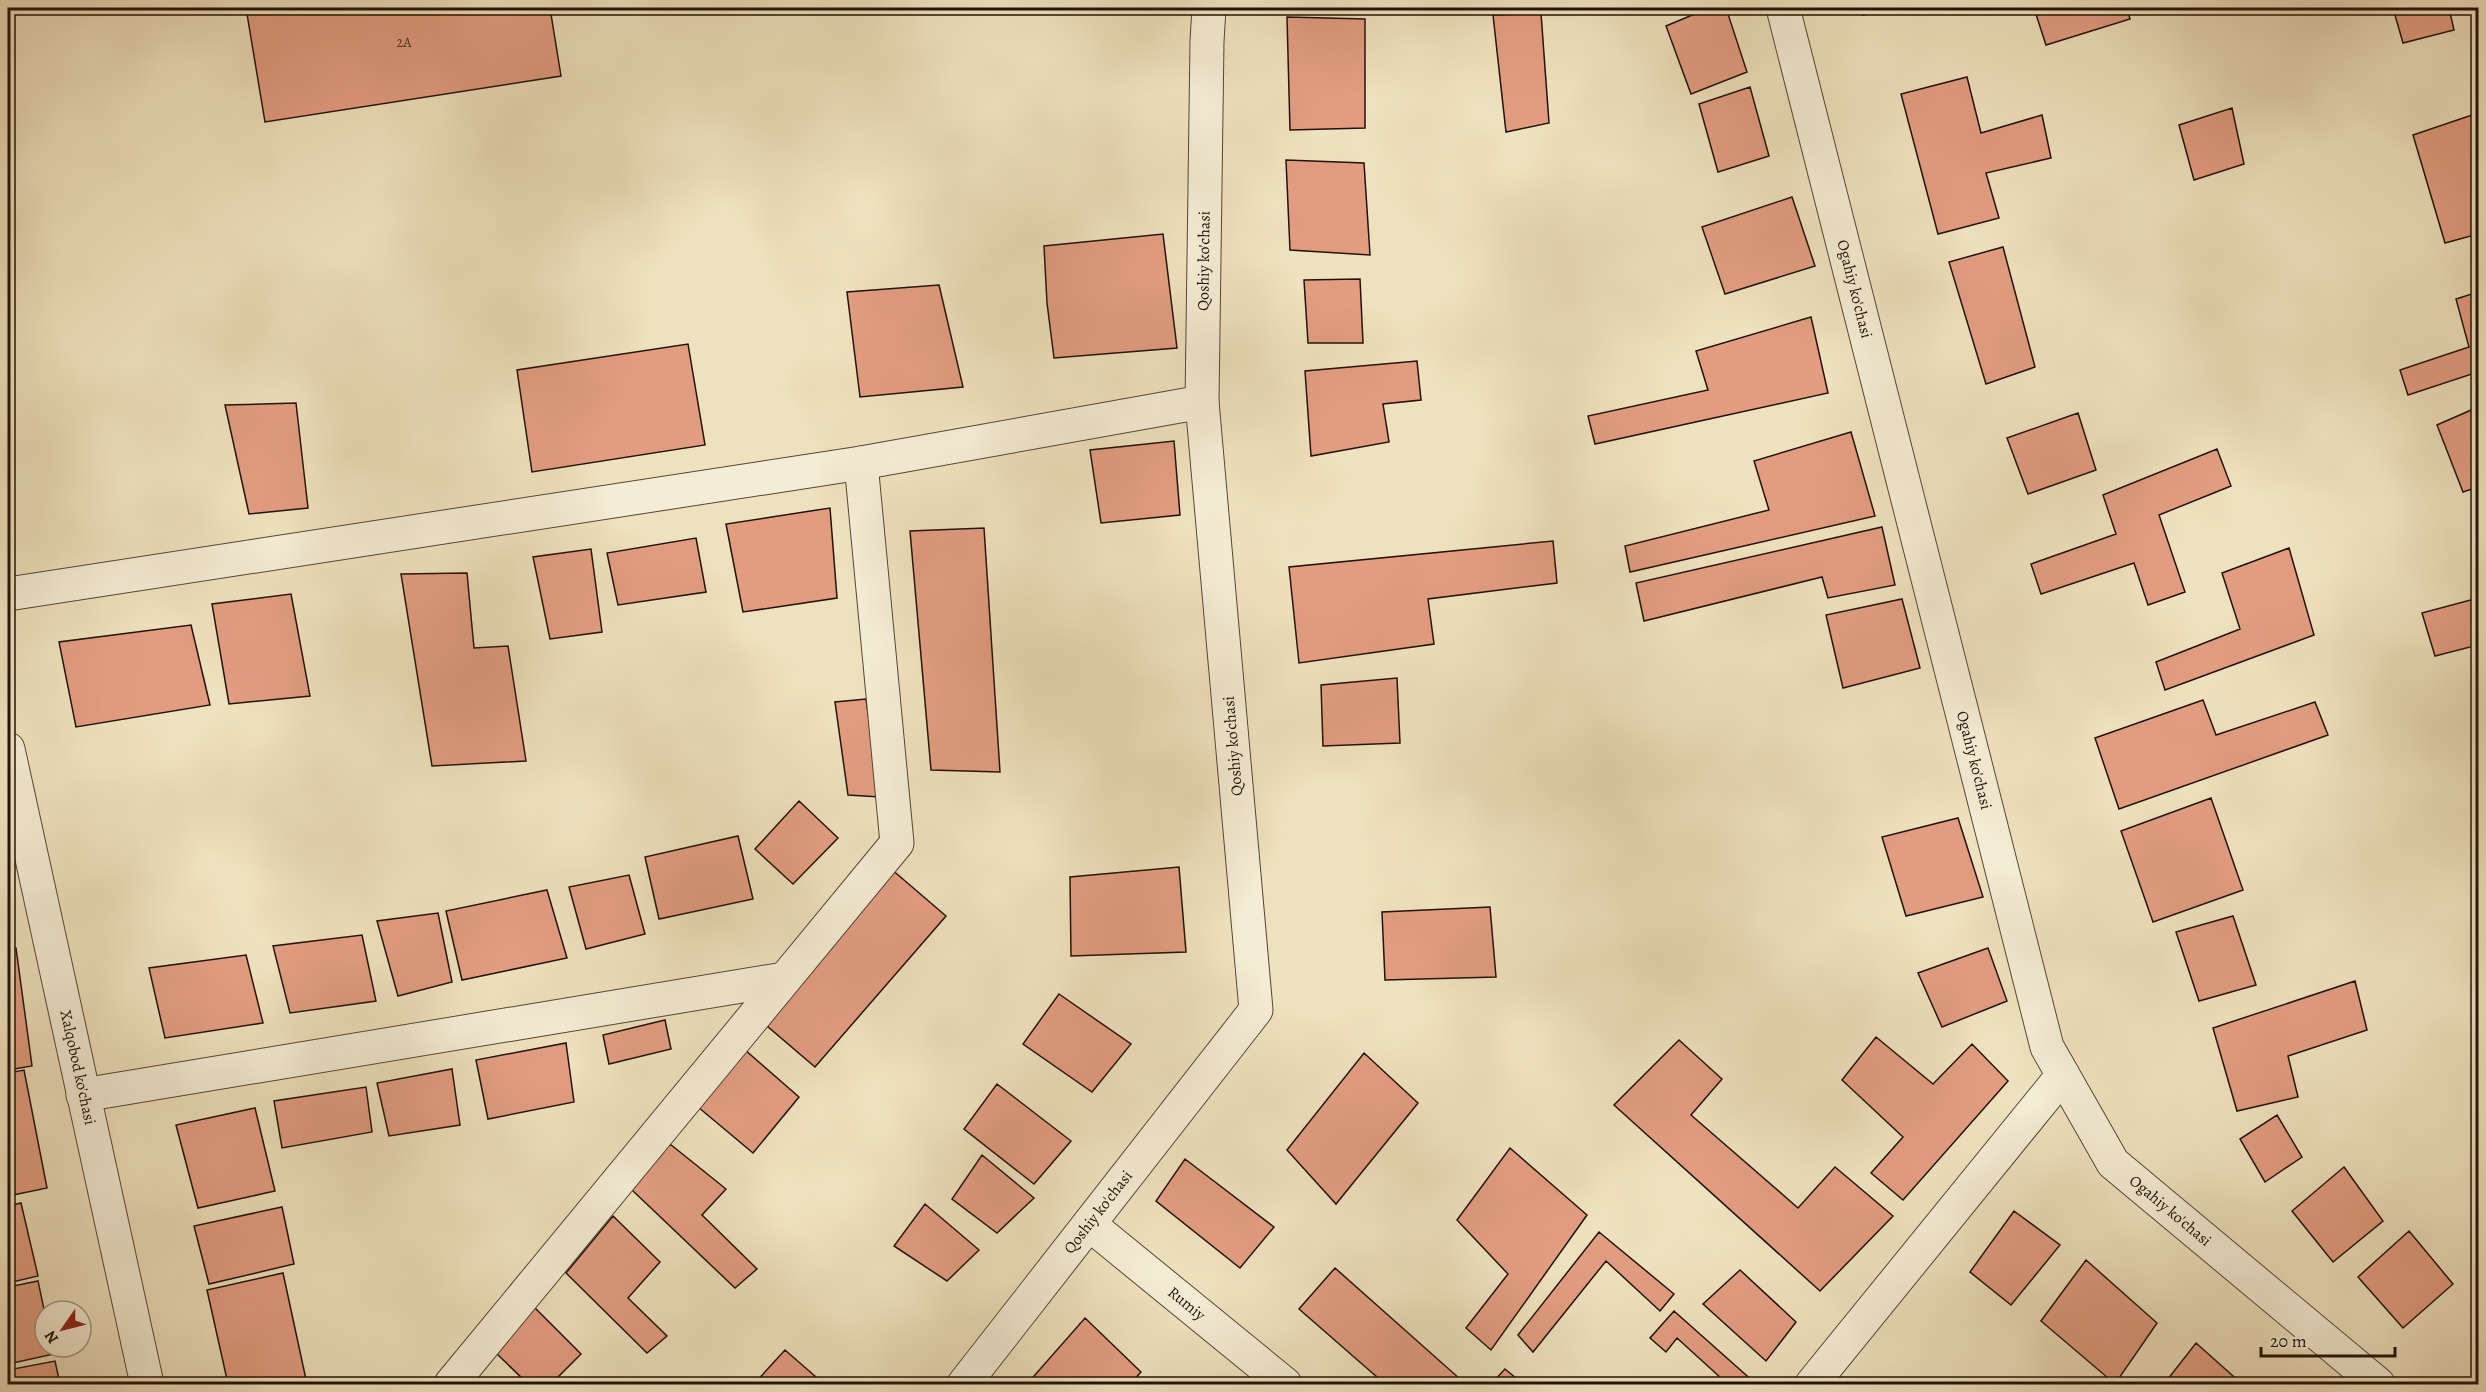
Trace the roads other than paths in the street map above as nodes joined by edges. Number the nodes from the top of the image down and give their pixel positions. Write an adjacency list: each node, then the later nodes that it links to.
1 (1209, 8): 3 (street, Qoshiy ko'chasi)
2 (1783, 8): 8 (street, Ogahiy ko'chasi)
3 (1202, 402): 4 (street); 10 (street, Qoshiy ko'chasi)
4 (861, 463): 5 (street); 7 (street)
5 (8, 594)
6 (8, 749): 9 (street, Xalqobod ko'chasi)
7 (784, 979): 9 (street); 12 (street)
8 (2062, 1075): 15 (street); 16 (street, Ogahiy ko'chasi)
9 (84, 1095): 11 (street, Xalqobod ko'chasi)
10 (1089, 1224): 13 (street, Qoshiy ko'chasi); 14 (street, Rumiy)
11 (147, 1384)
12 (451, 1384)
13 (964, 1384)
14 (1285, 1384)
15 (1812, 1384)
16 (2378, 1384)

